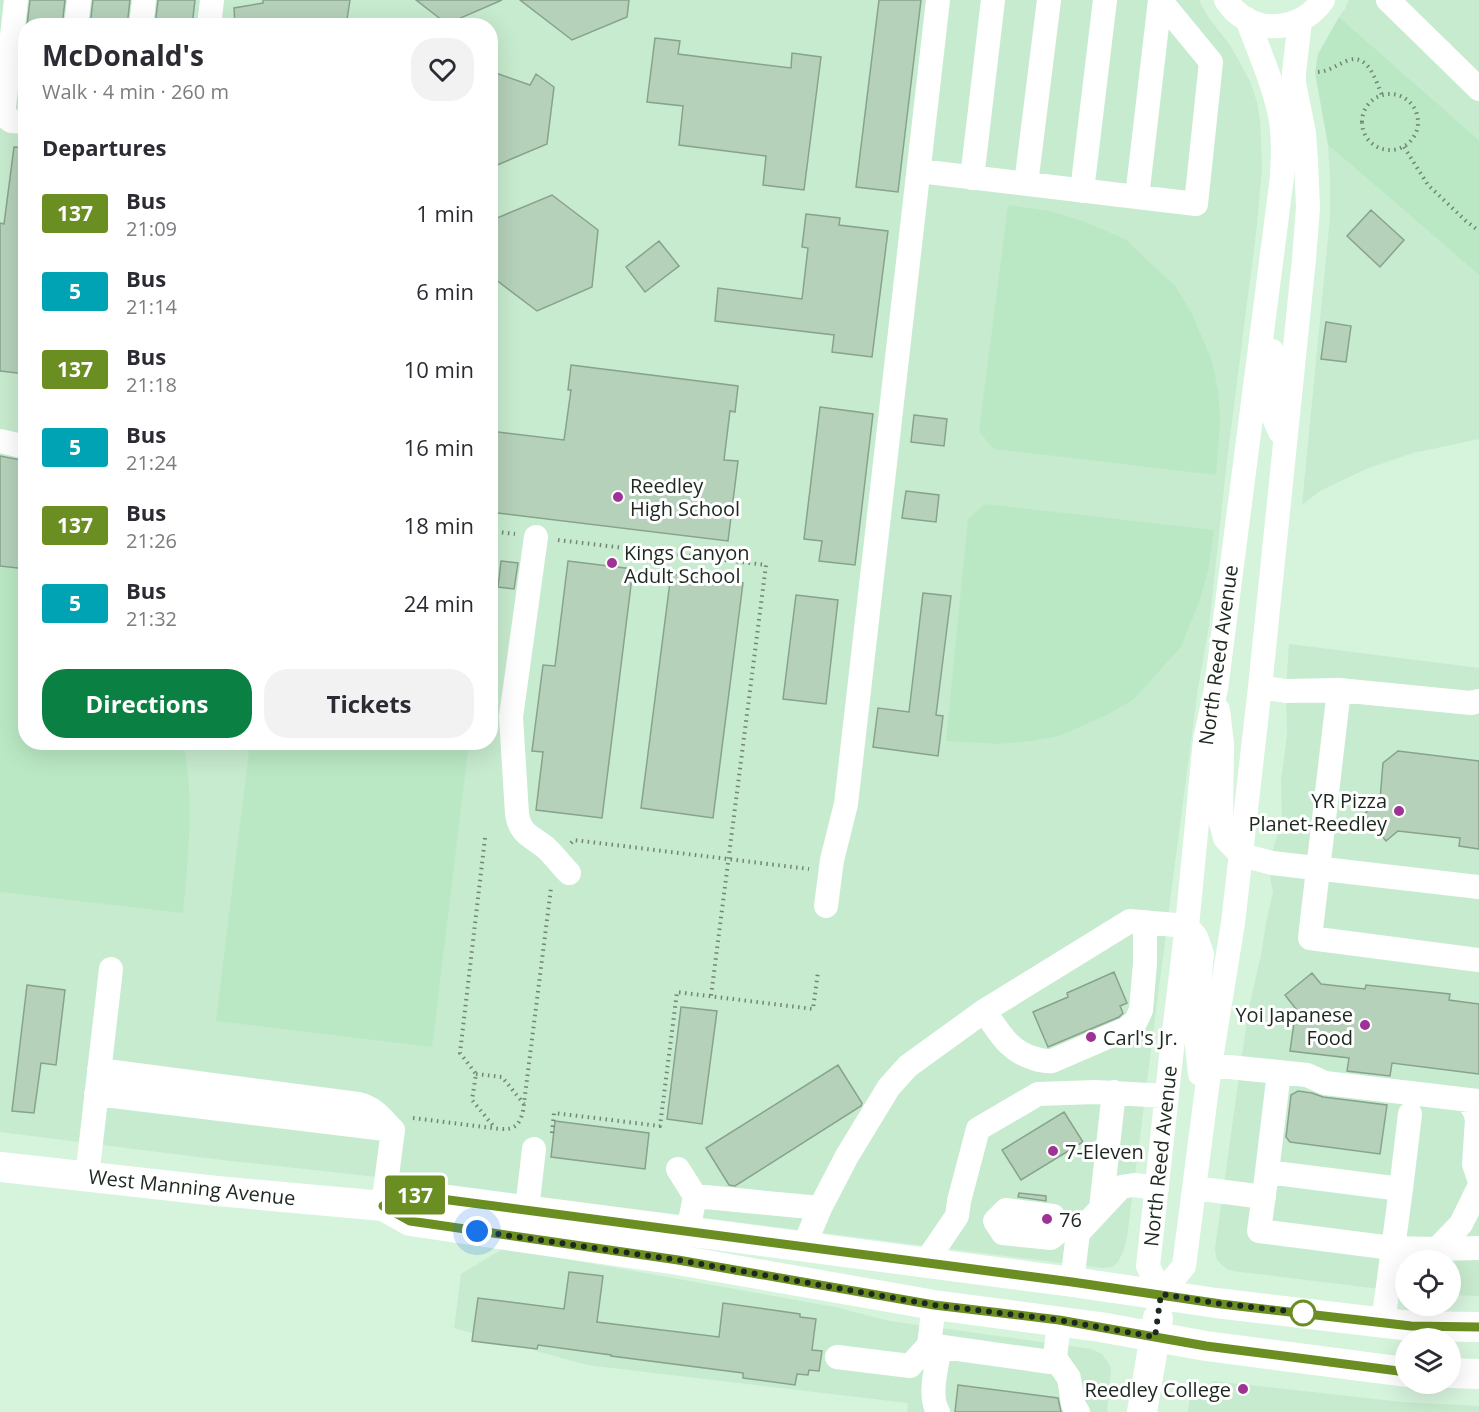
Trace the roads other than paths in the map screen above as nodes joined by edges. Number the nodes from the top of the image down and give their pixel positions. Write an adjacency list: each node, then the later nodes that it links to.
1 (16, 0): 18 (street)
2 (80, 0): 13 (street)
3 (144, 0): 14 (street)
4 (212, 0): 15 (street)
5 (938, 0): 21 (street)
6 (993, 0): 22 (street)
7 (1049, 0): 23 (street)
8 (1105, 0): 24 (street)
9 (1160, 0): 25 (street); 25 (street)
10 (1226, 0): 16 (street)
11 (1323, 0): 17 (street)
12 (1397, 3): 19 (street)
13 (77, 18)
14 (142, 18)
15 (210, 18)
16 (1246, 19): 17 (street); 26 (street, North Reed Avenue)
17 (1300, 21): 29 (street, North Reed Avenue)
18 (7, 24): 20 (street)
19 (1479, 90)
20 (18, 121)
21 (919, 171): 22 (street); 39 (street)
22 (972, 178): 23 (street)
23 (1026, 184): 24 (street)
24 (1083, 191): 25 (street)
25 (1137, 197)
26 (1272, 253): 29 (street); 32 (street, North Reed Avenue)
27 (0, 441): 28 (street)
28 (18, 445)
29 (1284, 445): 31 (street, North Reed Avenue)
30 (536, 537): 36 (street)
31 (1260, 687): 33 (street); 35 (street, North Reed Avenue)
32 (1216, 689): 35 (street); 41 (street, North Reed Avenue)
33 (1339, 690): 34 (street); 37 (street)
34 (1479, 701)
35 (1241, 855): 37 (street); 45 (street, North Reed Avenue)
36 (562, 866)
37 (1318, 868): 38 (street); 42 (street)
38 (1479, 887)
39 (826, 906)
40 (1145, 922): 41 (street); 44 (street); 44 (street)
41 (1187, 926): 50 (street, North Reed Avenue); 52 (street)
42 (1479, 960)
43 (111, 969): 46 (street)
44 (984, 1011): 68 (street)
45 (1210, 1065): 47 (street); 52 (street, North Reed Avenue)
46 (99, 1070): 49 (street); 54 (street)
47 (1279, 1072): 51 (street); 58 (street)
48 (1114, 1092): 50 (street); 69 (street); 71 (street)
49 (96, 1094): 54 (street); 59 (street)
50 (1167, 1096): 62 (street, North Reed Avenue)
51 (1473, 1101): 60 (street)
52 (1204, 1109): 63 (street, North Reed Avenue)
53 (1410, 1114): 64 (street)
54 (400, 1124): 67 (street)
55 (543, 1141): 70 (street)
56 (0, 1167): 59 (main road, West Manning Avenue)
57 (678, 1169): 65 (street)
58 (1267, 1172): 64 (street); 66 (street)
59 (87, 1177): 67 (main road, West Manning Avenue)
60 (1479, 1179)
61 (1479, 1187): 77 (street)
62 (1157, 1188): 69 (street); 80 (street, North Reed Avenue)
63 (1194, 1188): 66 (street); 80 (street, North Reed Avenue)
64 (1401, 1189): 75 (street)
65 (695, 1196): 68 (street); 72 (street)
66 (1264, 1197): 75 (street)
67 (383, 1206): 70 (main road, West Manning Avenue); 81 (main road, West Manning Avenue)
68 (820, 1208): 74 (street)
69 (1101, 1208): 73 (street)
70 (527, 1209): 72 (main road, West Manning Avenue)
71 (957, 1216): 73 (street); 78 (street)
72 (688, 1231): 74 (main road, West Manning Avenue)
73 (1070, 1231): 79 (street)
74 (804, 1246): 78 (main road, West Manning Avenue)
75 (1392, 1248): 77 (street); 83 (street)
76 (1479, 1248): 77 (street)
77 (1437, 1249)
78 (925, 1263): 79 (main road, West Manning Avenue)
79 (1072, 1282): 80 (main road, West Manning Avenue)
80 (1161, 1294): 83 (main road, West Manning Avenue); 85 (main road)
81 (934, 1305): 82 (main road, West Manning Avenue); 86 (street)
82 (1059, 1320): 85 (main road, West Manning Avenue); 88 (street)
83 (1383, 1323): 84 (main road, West Manning Avenue)
84 (1479, 1327)
85 (1155, 1337): 89 (main road, West Manning Avenue); 94 (main road)
86 (934, 1346): 87 (street); 88 (street); 92 (street)
87 (837, 1357)
88 (1055, 1359): 93 (street)
89 (1395, 1371)
90 (1461, 1373): 91 (main road)
91 (1479, 1374)
92 (938, 1412)
93 (1078, 1412)
94 (1143, 1412)

